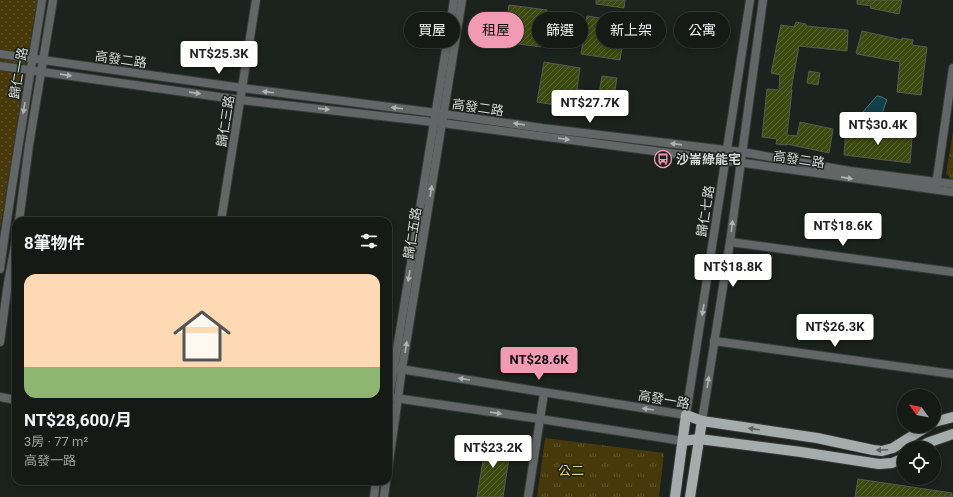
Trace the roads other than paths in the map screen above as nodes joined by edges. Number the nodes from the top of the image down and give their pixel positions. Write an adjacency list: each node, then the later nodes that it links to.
1 (42, 0): 9 (street, 歸仁一路)
2 (53, 0): 10 (street, 歸仁一路)
3 (256, 0): 15 (street, 歸仁三路)
4 (454, 0): 17 (street, 歸仁五路)
5 (462, 0): 17 (street, 歸仁五路)
6 (750, 0): 19 (street, 歸仁七路)
7 (764, 0): 20 (street)
8 (0, 54): 9 (street, 高發二路)
9 (33, 58): 10 (street, 高發二路); 13 (street, 歸仁一路)
10 (44, 60): 14 (street, 歸仁一路); 15 (street, 高發二路)
11 (0, 66): 13 (street, 高發二路)
12 (953, 68): 23 (street)
13 (31, 70): 14 (street, 高發二路); 30 (street, 歸仁一路, one-way to 30)
14 (42, 72): 16 (street, 高發二路, one-way to 16); 27 (street, 歸仁一路)
15 (242, 88): 16 (street, 歸仁三路); 17 (street, 高發二路, one-way to 15)
16 (241, 100): 18 (street, 高發二路, one-way to 18); 28 (street, 歸仁三路)
17 (440, 114): 18 (street, 歸仁五路); 19 (street, 高發二路, one-way to 17)
18 (438, 122): 21 (street, 高發二路, one-way to 21); 37 (street, 歸仁五路)
19 (727, 151): 20 (street, 高發二路); 21 (street, 歸仁七路)
20 (742, 152): 22 (street); 23 (street, 高發二路)
21 (726, 161): 22 (street, 高發二路); 45 (street, 歸仁七路, one-way to 45)
22 (740, 163): 25 (street, 高發二路, one-way to 25); 29 (street, one-way to 22)
23 (937, 181): 24 (street, 高發二路); 25 (street)
24 (953, 184)
25 (935, 190): 26 (street, 高發二路)
26 (953, 192)
27 (20, 217)
28 (222, 217)
29 (730, 242): 34 (street); 35 (street)
30 (3, 250): 31 (street); 33 (street, 歸仁一路)
31 (12, 252)
32 (12, 265): 36 (street)
33 (0, 269)
34 (953, 272)
35 (714, 341): 38 (street); 49 (street, one-way to 35)
36 (0, 342)
37 (395, 368): 39 (street, 歸仁五路); 40 (street, 高發一路, one-way to 37); 44 (street, 歸仁五路)
38 (953, 374)
39 (392, 381)
40 (544, 392): 45 (street, 高發一路, one-way to 40); 47 (street)
41 (0, 397): 42 (street)
42 (12, 399)
43 (392, 399): 44 (street)
44 (398, 399): 47 (street, one-way to 47); 53 (street, 歸仁五路)
45 (686, 415): 49 (main road, 高發一路); 54 (main road, 歸仁七路)
46 (953, 416): 48 (main road)
47 (540, 419): 54 (street); 61 (street)
48 (941, 420)
49 (702, 421): 50 (main road, 高發一路, one-way to 49); 52 (main road)
50 (917, 433)
51 (953, 434): 55 (main road)
52 (699, 439): 54 (main road); 56 (main road); 63 (main road)
53 (392, 441)
54 (683, 441): 62 (main road, 歸仁七路)
55 (932, 441)
56 (897, 461)
57 (376, 485): 59 (street)
58 (386, 485): 60 (street)
59 (374, 497)
60 (384, 497)
61 (528, 497)
62 (675, 497)
63 (690, 497)

